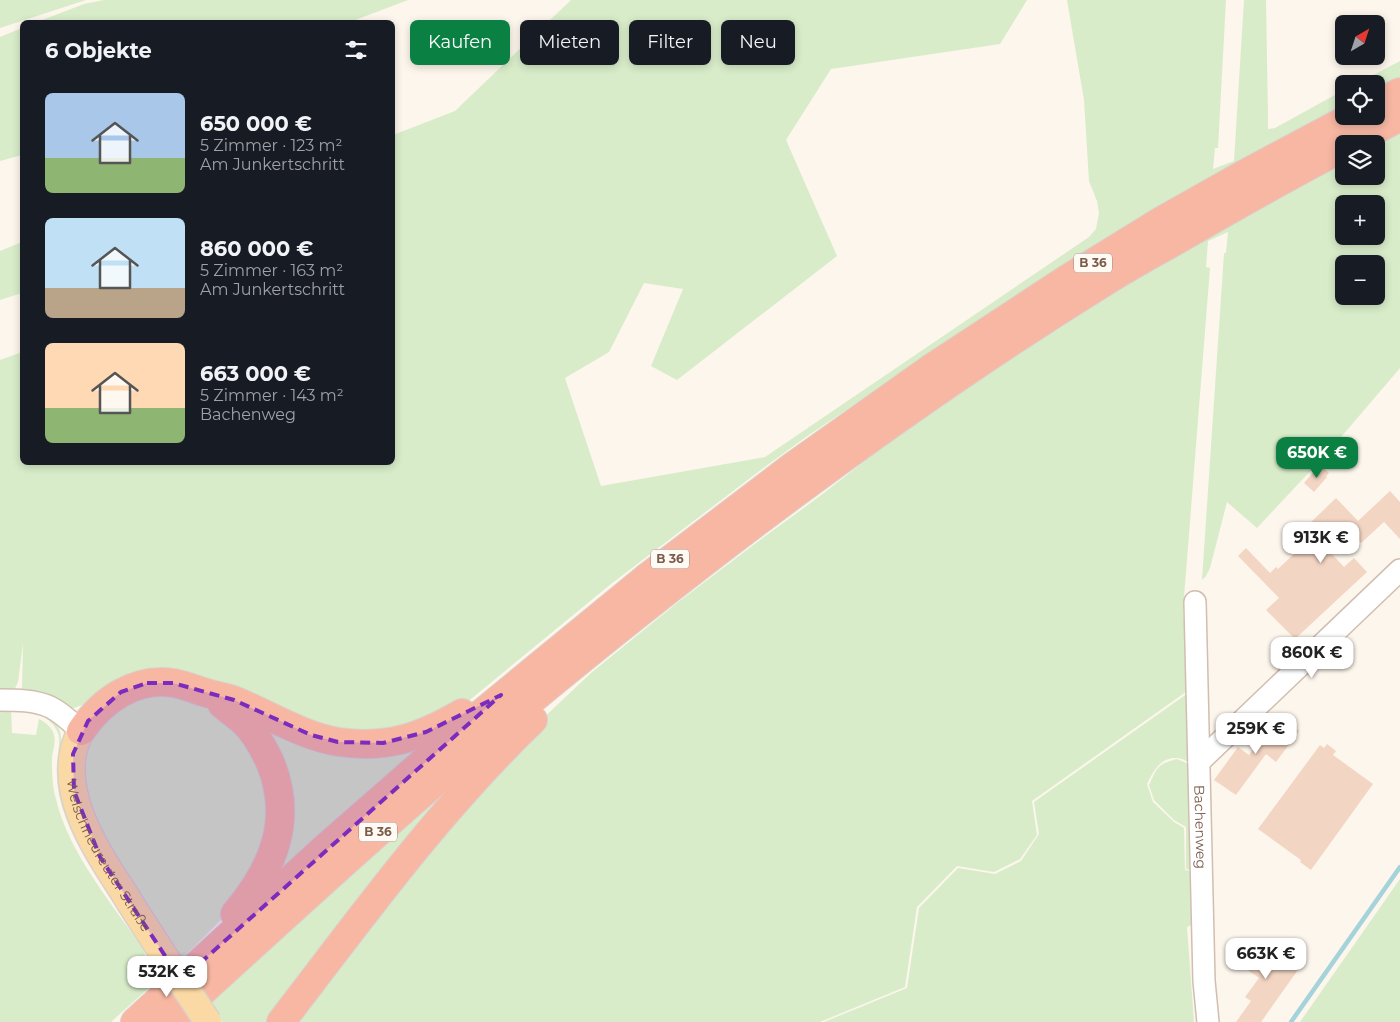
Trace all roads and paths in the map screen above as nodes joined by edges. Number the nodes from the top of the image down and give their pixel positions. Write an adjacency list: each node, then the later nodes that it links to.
1 (1400, 92): 2 (highway)
2 (1385, 100)
3 (1400, 117): 5 (highway)
4 (1336, 125): 11 (highway, B 36)
5 (1366, 135)
6 (1335, 152): 9 (highway, B 36)
7 (1400, 570): 14 (street)
8 (1195, 602): 14 (street, Bachenweg)
9 (593, 650): 17 (highway, B 36); 19 (highway, B 36)
10 (207, 693): 11 (highway, B 36); 13 (highway); 15 (highway)
11 (501, 695): 15 (highway, B 36)
12 (0, 700): 13 (street)
13 (81, 731): 18 (main road, Welschneureuter Straße, bridge)
14 (1199, 762): 20 (street, Bachenweg)
15 (209, 955): 16 (highway, B 36)
16 (135, 1022)
17 (169, 1022)
18 (208, 1022)
19 (281, 1022)
20 (1208, 1022)

